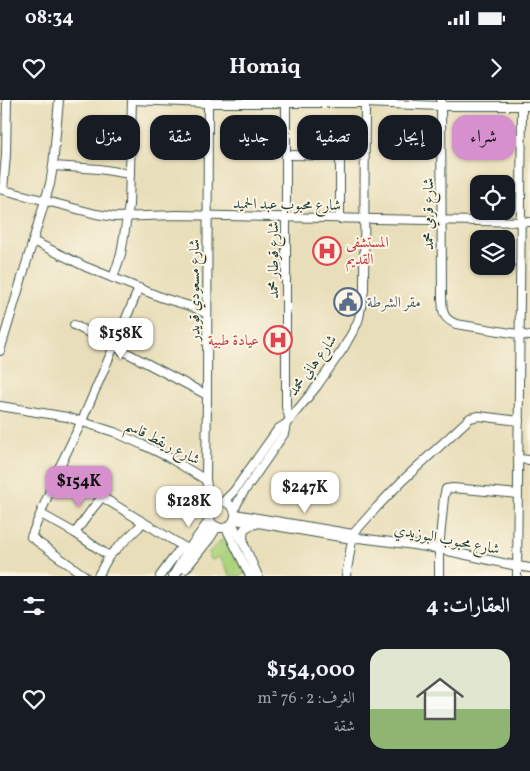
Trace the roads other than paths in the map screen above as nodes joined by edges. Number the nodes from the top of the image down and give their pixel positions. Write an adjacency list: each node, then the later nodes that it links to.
1 (7, 100): 11 (street)
2 (59, 100): 17 (street)
3 (132, 100): 5 (street); 18 (street)
4 (286, 101): 5 (street); 6 (street); 9 (street, شارع قوطار محمد)
5 (208, 102): 22 (street, شارع مسعودي قويدر)
6 (365, 102): 7 (street); 10 (street, شارع هاني محمد)
7 (441, 103): 8 (street); 26 (street, شارع قرمي محمد)
8 (526, 106): 27 (street)
9 (286, 115)
10 (365, 115)
11 (3, 137): 19 (street)
12 (287, 155): 13 (street)
13 (297, 155)
14 (287, 160): 23 (street, شارع قوطار محمد)
15 (340, 160): 24 (street)
16 (364, 160): 25 (street, شارع هاني محمد)
17 (53, 166): 18 (street); 20 (street)
18 (130, 174): 21 (street)
19 (1, 190): 20 (street, شارع محبوب عبد الحميد)
20 (45, 201): 21 (street, شارع محبوب عبد الحميد); 29 (street)
21 (127, 217): 22 (street, شارع محبوب عبد الحميد); 30 (street)
22 (208, 217): 23 (street, شارع محبوب عبد الحميد); 32 (street, شارع مسعودي قويدر)
23 (287, 217): 24 (street, شارع محبوب عبد الحميد); 42 (street, شارع قوطار محمد)
24 (340, 219): 25 (street, شارع محبوب عبد الحميد)
25 (364, 220): 26 (street, شارع محبوب عبد الحميد); 42 (street, شارع هاني محمد)
26 (442, 221): 27 (street, شارع محبوب عبد الحميد); 34 (street, شارع قرمي محمد)
27 (521, 222): 28 (street, شارع محبوب عبد الحميد); 34 (street)
28 (530, 222)
29 (33, 241): 30 (street); 37 (street)
30 (113, 278): 31 (street)
31 (139, 288): 32 (street); 36 (street)
32 (207, 314): 38 (street, شارع مسعودي قويدر)
33 (74, 325): 36 (street)
34 (519, 335): 35 (street, شارع قرمي محمد); 40 (street)
35 (530, 336)
36 (114, 346): 38 (street); 41 (street)
37 (0, 351)
38 (208, 395): 46 (street, شارع مسعودي قويدر)
39 (0, 406): 41 (street, شارع ريقط قاسم)
40 (519, 421): 43 (street); 56 (street)
41 (81, 422): 45 (street); 46 (street, شارع ريقط قاسم)
42 (288, 422): 49 (street); 52 (street, شارع هاني محمد)
43 (518, 459): 44 (street); 47 (street)
44 (530, 460)
45 (60, 466): 48 (street); 51 (street)
46 (206, 480): 50 (street, شارع ريقط قاسم)
47 (518, 494): 59 (street); 61 (street)
48 (102, 497): 53 (street); 55 (street)
49 (223, 502): 50 (street); 52 (street)
50 (212, 506): 52 (street)
51 (41, 514): 55 (street); 63 (street)
52 (227, 520): 54 (street); 56 (street); 57 (street); 58 (street, شارع هاني محمد); 66 (street, شارع هاني محمد); 67 (street)
53 (142, 522): 58 (street); 60 (street)
54 (258, 523): 56 (street); 57 (street)
55 (75, 533): 60 (street)
56 (355, 537): 59 (street, شارع محبوب البوزيدي); 69 (street)
57 (245, 546): 68 (street)
58 (186, 548): 65 (street); 66 (street, شارع هاني محمد)
59 (439, 549): 61 (street, شارع محبوب البوزيدي); 70 (street)
60 (109, 556): 64 (street)
61 (517, 566): 62 (street, شارع محبوب البوزيدي); 71 (street)
62 (530, 568)
63 (84, 576)
64 (98, 576)
65 (160, 576)
66 (176, 576)
67 (250, 576)
68 (258, 576)
69 (346, 576)
70 (439, 576)
71 (517, 576)

